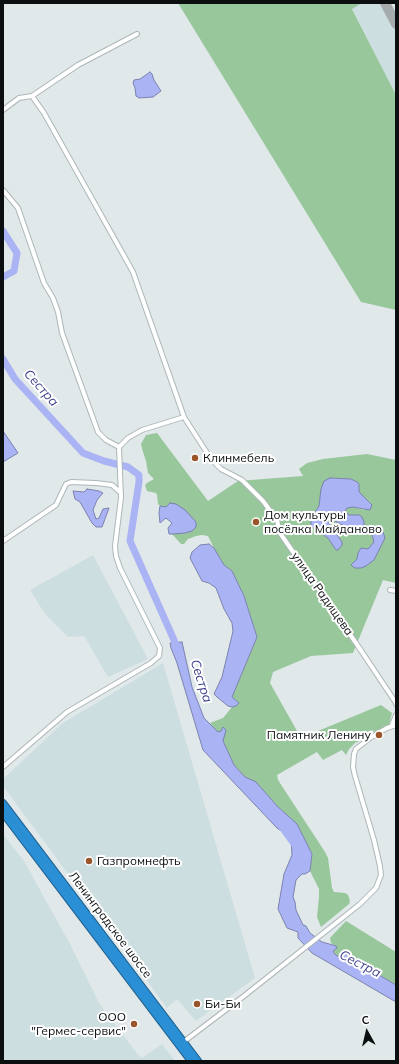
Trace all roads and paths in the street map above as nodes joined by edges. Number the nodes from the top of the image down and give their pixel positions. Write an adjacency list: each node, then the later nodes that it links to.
1 (137, 34): 2 (street)
2 (32, 96): 3 (street); 5 (street, улица Радищева)
3 (3, 110)
4 (3, 190): 6 (street)
5 (184, 417): 6 (street); 11 (street, улица Радищева)
6 (119, 447): 7 (street)
7 (121, 492): 8 (street); 14 (street)
8 (3, 541)
9 (390, 590): 10 (street)
10 (396, 591)
11 (396, 704)
12 (396, 715): 13 (street)
13 (394, 725): 17 (street)
14 (3, 768)
15 (3, 802): 17 (highway, Ленинградское шоссе)
16 (3, 813): 17 (highway, Ленинградское шоссе)
17 (181, 1044): 18 (highway, Ленинградское шоссе); 19 (highway, Ленинградское шоссе)
18 (191, 1061)
19 (198, 1061)

